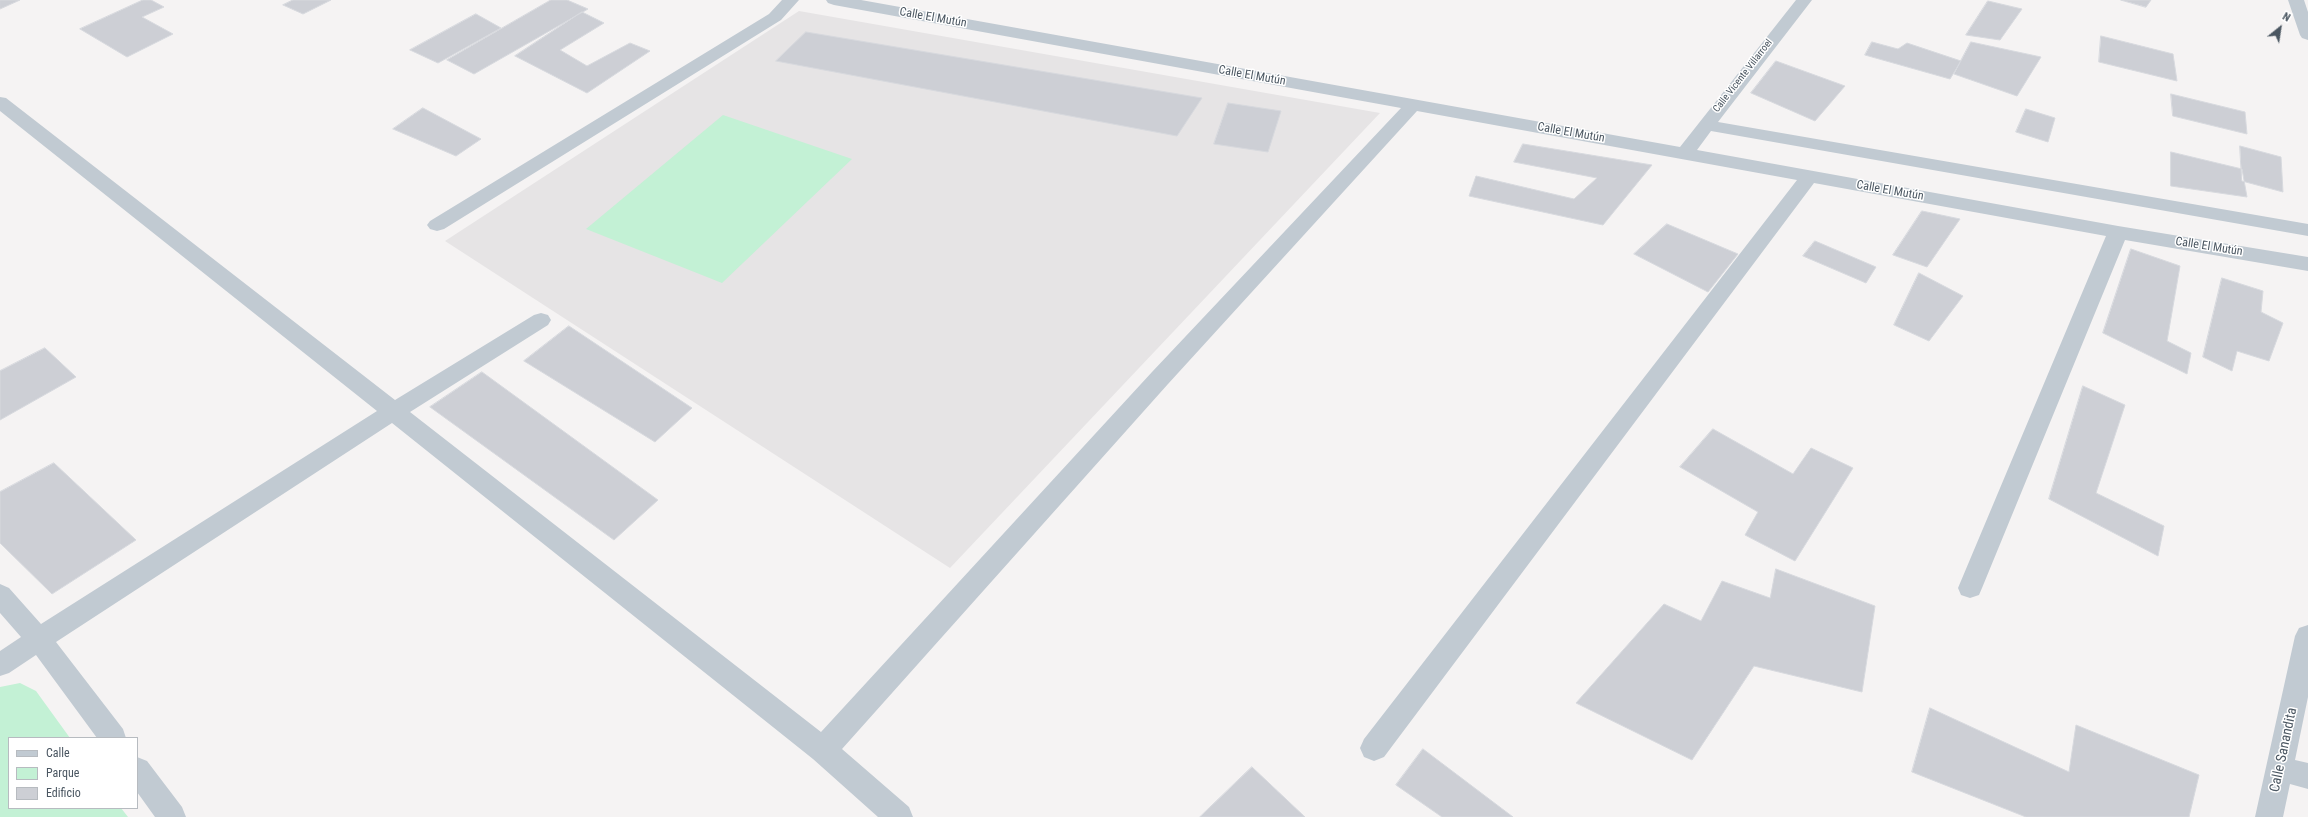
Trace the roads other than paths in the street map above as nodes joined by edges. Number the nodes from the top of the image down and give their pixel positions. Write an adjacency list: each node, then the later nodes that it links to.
1 (791, 0): 11 (street)
2 (834, 0): 7 (street, Calle El Mutún)
3 (1804, 0): 8 (street, Calle Vicente Villarroel)
4 (2296, 0): 5 (street)
5 (2308, 36)
6 (0, 102): 16 (street)
7 (1414, 105): 9 (street, Calle El Mutún); 24 (street)
8 (1704, 125): 9 (street, Calle Vicente Villarroel); 12 (street)
9 (1684, 154): 10 (street, Calle El Mutún)
10 (1809, 177): 13 (street, Calle El Mutún); 23 (street)
11 (437, 226)
12 (2308, 230)
13 (2118, 232): 14 (street, Calle El Mutún); 17 (street)
14 (2308, 264)
15 (541, 320): 16 (street)
16 (394, 412): 20 (street); 24 (street)
17 (1970, 588)
18 (0, 595): 20 (street)
19 (2308, 636): 25 (street, Calle Sanandita)
20 (40, 641): 21 (street); 22 (street)
21 (0, 665)
22 (112, 737)
23 (1374, 748)
24 (823, 750): 29 (street)
25 (2280, 769): 27 (street); 30 (street, Calle Sanandita)
26 (138, 771): 28 (street)
27 (2308, 776)
28 (172, 817)
29 (899, 817)
30 (2269, 817)

